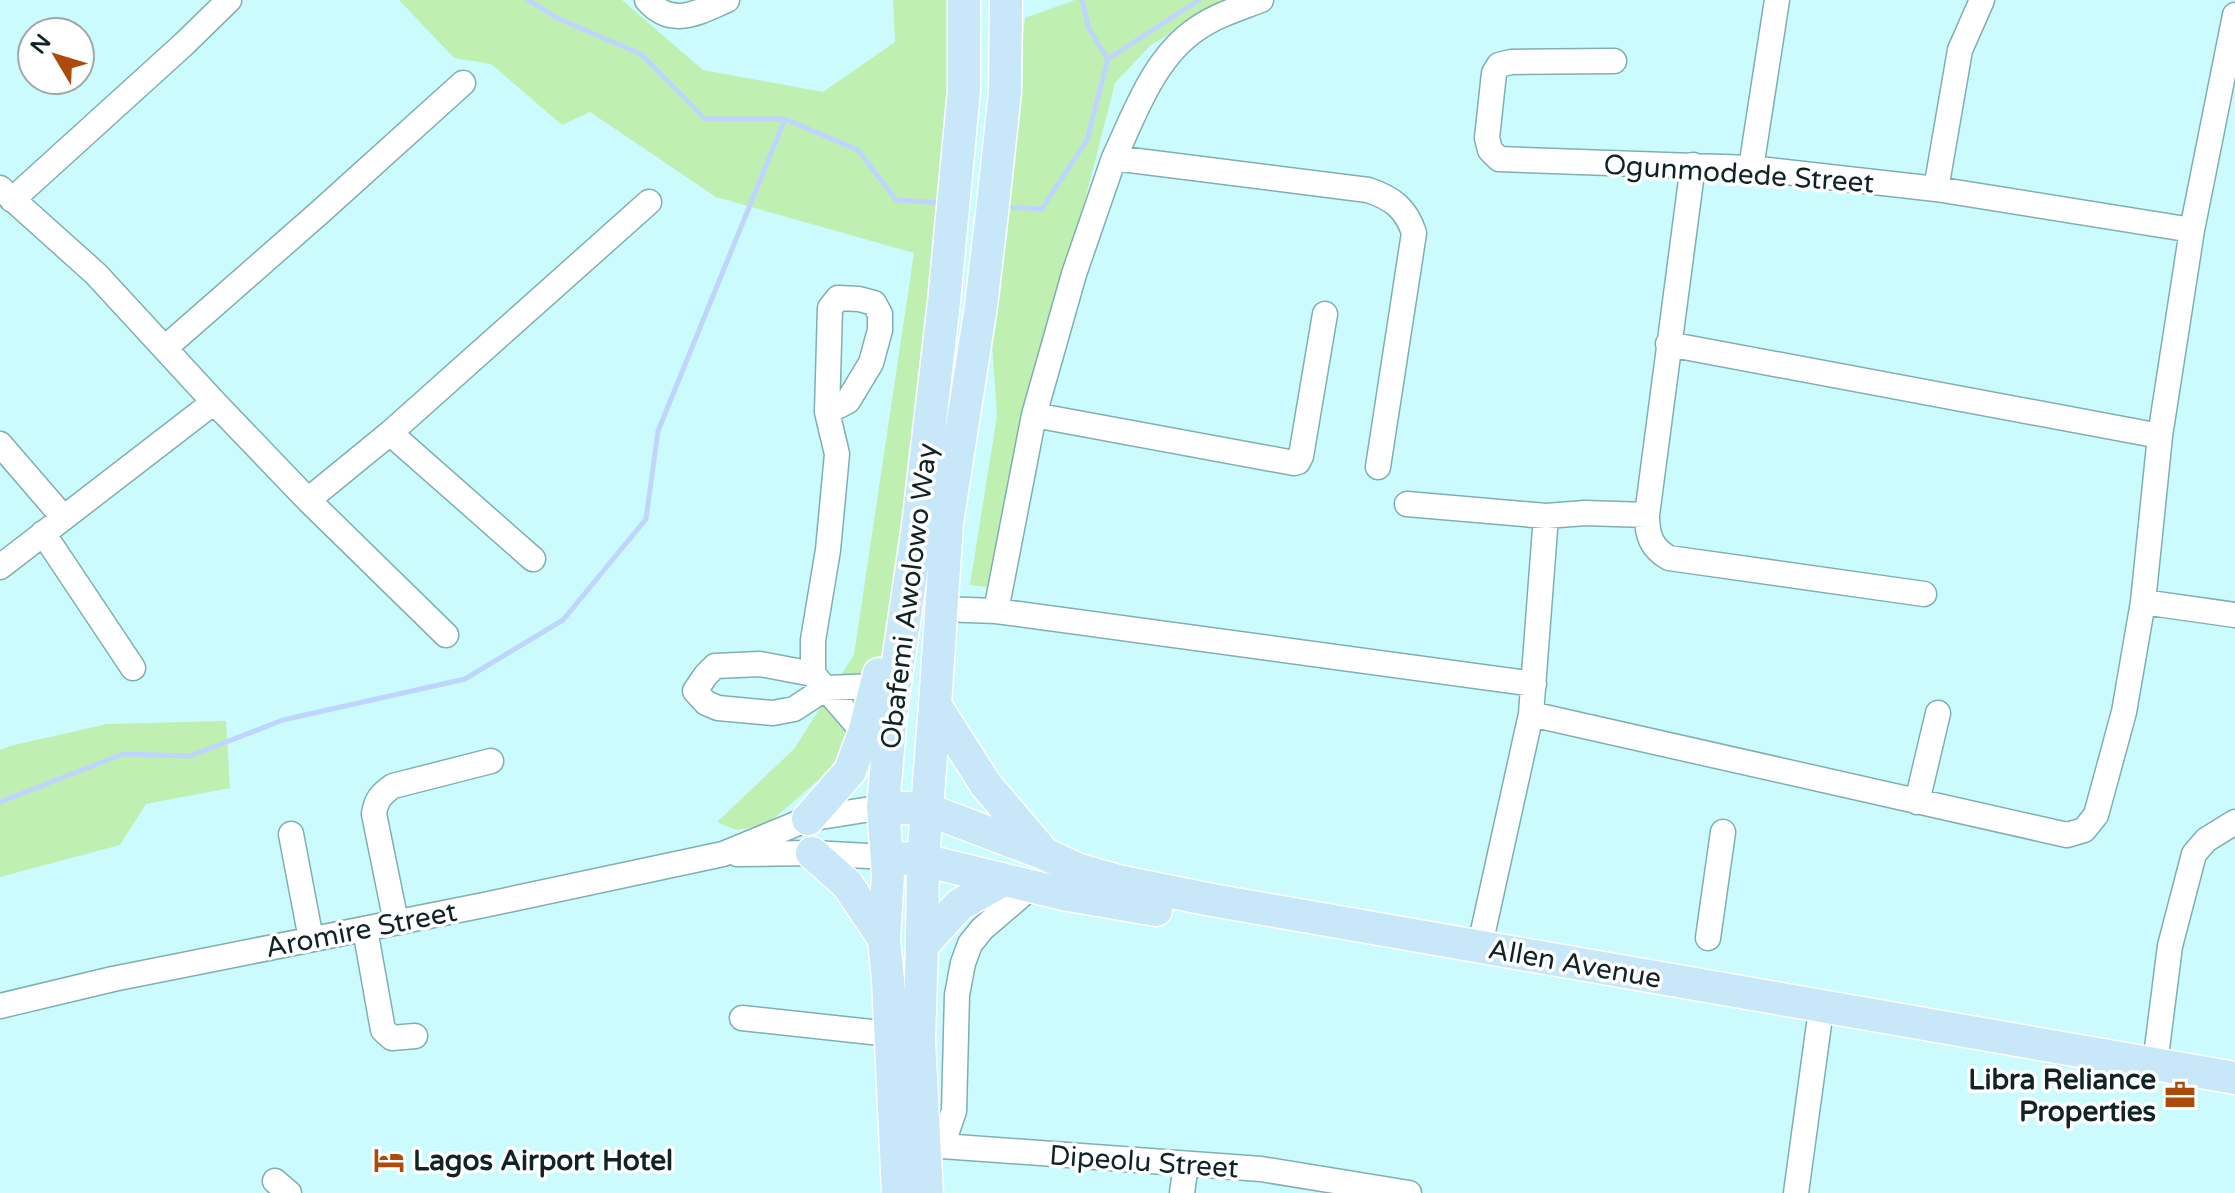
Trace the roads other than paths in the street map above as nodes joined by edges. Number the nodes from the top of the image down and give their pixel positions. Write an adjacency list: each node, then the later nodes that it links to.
1 (229, 0): 16 (street)
2 (647, 0): 3 (street)
3 (727, 0)
4 (964, 0): 28 (main road, Obafemi Awolowo Way)
5 (1006, 0): 40 (main road, Obafemi Awolowo Way)
6 (1261, 0): 12 (street)
7 (1777, 0): 14 (street)
8 (1982, 0): 15 (street)
9 (2235, 15): 18 (street)
10 (1614, 61): 13 (street, Ogunmodede Street)
11 (463, 83): 21 (street)
12 (1114, 158): 24 (street); 29 (street)
13 (1693, 165): 14 (street, Ogunmodede Street); 20 (street)
14 (1751, 168): 15 (street, Ogunmodede Street)
15 (1936, 189): 18 (street, Ogunmodede Street)
16 (6, 194): 21 (street)
17 (649, 202): 25 (street)
18 (2192, 230): 26 (street)
19 (1325, 314): 24 (street)
20 (1668, 344): 26 (street); 32 (street)
21 (165, 348): 22 (street)
22 (214, 402): 30 (street); 34 (street)
23 (827, 412): 45 (street)
24 (1034, 415): 41 (street)
25 (390, 433): 30 (street); 36 (street)
26 (2160, 436): 39 (street)
27 (0, 444): 34 (street)
28 (927, 452): 47 (main road); 54 (main road, Obafemi Awolowo Way)
29 (1378, 467)
30 (308, 500): 43 (street)
31 (1407, 504): 33 (street)
32 (1647, 515): 33 (street); 38 (street)
33 (1546, 516): 46 (street)
34 (63, 517): 35 (street)
35 (43, 533): 37 (street); 44 (street)
36 (533, 559)
37 (0, 567)
38 (1924, 594)
39 (2143, 602): 42 (street); 53 (street)
40 (940, 609): 41 (street); 48 (main road, Obafemi Awolowo Way)
41 (996, 611): 46 (street)
42 (2235, 615)
43 (446, 635)
44 (133, 668)
45 (820, 681): 47 (street); 51 (street)
46 (1534, 684): 50 (street)
47 (876, 686): 51 (main road)
48 (935, 705): 55 (main road, Obafemi Awolowo Way); 62 (main road)
49 (1938, 713): 53 (street)
50 (1531, 714): 53 (street); 71 (street)
51 (864, 733): 56 (main road)
52 (491, 761): 66 (street)
53 (1917, 802)
54 (883, 807): 55 (main road, Allen Avenue); 56 (street, Aromire Street); 63 (main road, Obafemi Awolowo Way)
55 (926, 809): 62 (main road, Allen Avenue); 64 (main road, Obafemi Awolowo Way)
56 (808, 819): 61 (street, Aromire Street)
57 (2235, 822): 78 (street)
58 (1723, 832): 68 (street)
59 (291, 834): 69 (street)
60 (812, 853): 61 (street, Aromire Street); 63 (street, Aromire Street); 70 (main road)
61 (723, 854): 66 (street, Aromire Street)
62 (1045, 854): 71 (main road, Allen Avenue)
63 (887, 857): 64 (main road, Allen Avenue); 70 (main road, Obafemi Awolowo Way)
64 (923, 860): 65 (main road, Allen Avenue); 72 (main road, Obafemi Awolowo Way)
65 (1017, 883): 72 (main road); 75 (main road, Allen Avenue); 81 (street)
66 (396, 922): 67 (street, Aromire Street)
67 (365, 929): 69 (street, Aromire Street); 77 (street)
68 (1708, 938)
69 (311, 939): 73 (street, Aromire Street)
70 (884, 939): 76 (main road, Obafemi Awolowo Way)
71 (1480, 945): 78 (main road, Allen Avenue)
72 (922, 946): 81 (main road, Obafemi Awolowo Way)
73 (0, 1006)
74 (742, 1018): 76 (street)
75 (1819, 1024): 80 (main road, Allen Avenue); 87 (street)
76 (890, 1034): 83 (main road, Obafemi Awolowo Way)
77 (415, 1036)
78 (2155, 1064): 79 (main road, Allen Avenue)
79 (2235, 1078)
80 (2235, 1098)
81 (933, 1147): 82 (street, Dipeolu Street); 84 (main road, Obafemi Awolowo Way)
82 (1186, 1164): 85 (street); 86 (street, Dipeolu Street)
83 (898, 1193)
84 (927, 1193)
85 (1182, 1193)
86 (1409, 1193)
87 (1796, 1193)

